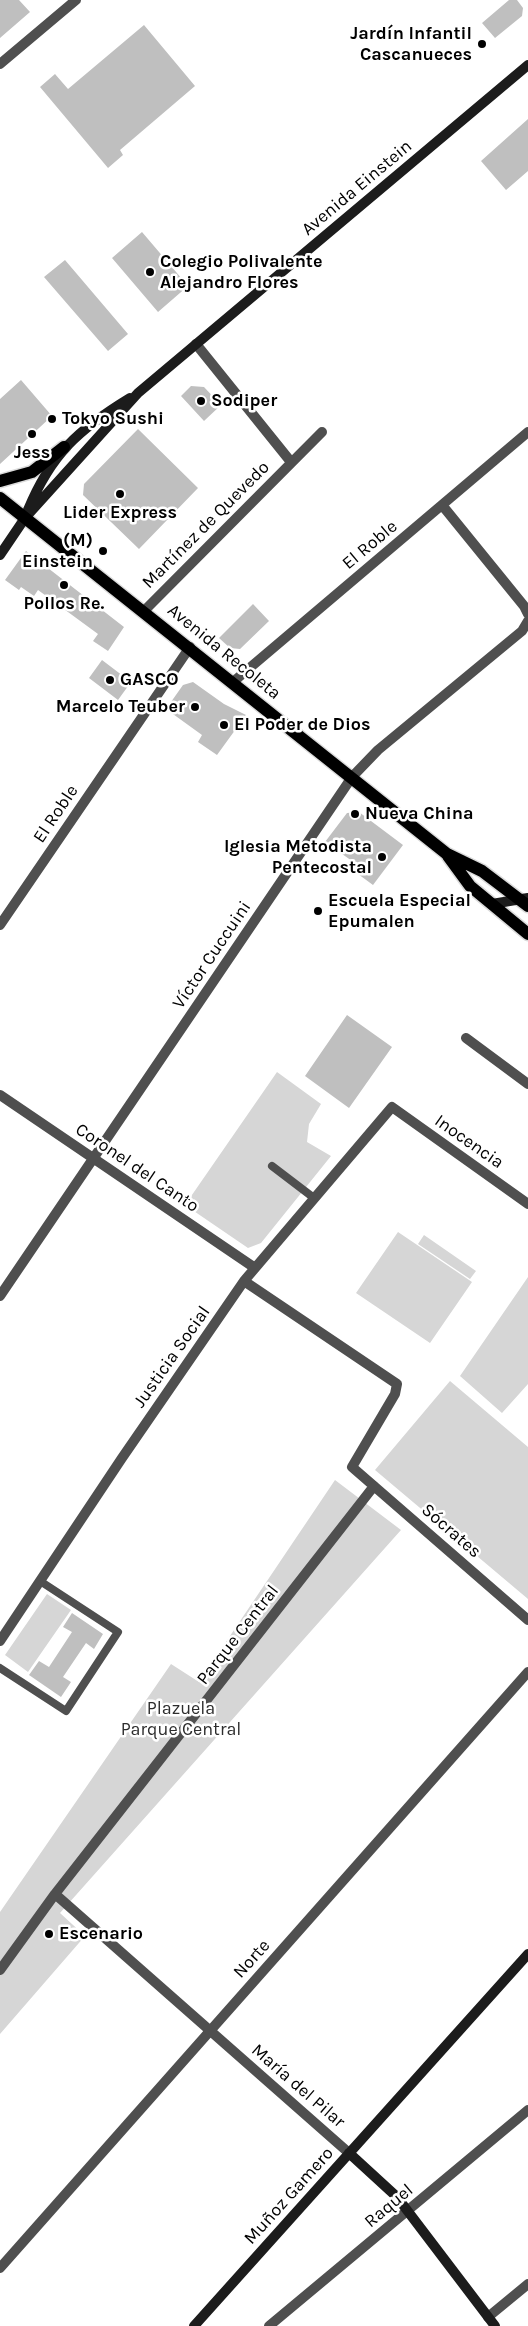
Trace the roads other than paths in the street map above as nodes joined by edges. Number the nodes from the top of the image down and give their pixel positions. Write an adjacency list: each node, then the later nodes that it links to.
1 (76, 0): 2 (street)
2 (0, 64)
3 (528, 65): 4 (main road, Avenida Einstein)
4 (196, 344): 5 (main road, Avenida Einstein); 9 (street, Martínez de Quevedo)
5 (138, 393): 8 (main road, Avenida Einstein); 13 (main road, Avenida Einstein)
6 (322, 432): 9 (street, Martínez de Quevedo)
7 (528, 432): 12 (street, El Roble)
8 (64, 447): 10 (main road); 13 (main road, Avenida Einstein)
9 (291, 462): 15 (street, Martínez de Quevedo)
10 (0, 481)
11 (0, 498): 13 (main road, Avenida Recoleta)
12 (442, 505): 16 (street); 19 (street, El Roble)
13 (25, 518): 14 (main road); 15 (main road, Avenida Recoleta)
14 (0, 555)
15 (144, 611): 18 (main road, Avenida Recoleta)
16 (528, 614)
17 (528, 621): 20 (street, Víctor Cuccuini)
18 (190, 647): 19 (main road, Avenida Recoleta); 24 (street, El Roble)
19 (233, 682): 20 (main road, Avenida Recoleta)
20 (352, 777): 21 (main road, Avenida Recoleta); 30 (street, Víctor Cuccuini)
21 (447, 854): 22 (main road, Avenida Recoleta); 23 (main road, Avenida Recoleta)
22 (525, 901): 23 (main road)
23 (492, 904): 25 (main road, Avenida Recoleta)
24 (0, 925)
25 (528, 934)
26 (466, 1038): 27 (street)
27 (528, 1084)
28 (0, 1095): 30 (street, Coronel del Canto)
29 (392, 1107): 32 (street, Justicia Social); 33 (street, Inocencia)
30 (94, 1157): 34 (street, Coronel del Canto); 36 (street, Víctor Cuccuini)
31 (272, 1166): 32 (lane)
32 (314, 1198): 34 (street, Justicia Social)
33 (528, 1204)
34 (255, 1268): 35 (street, Justicia Social)
35 (244, 1282): 37 (street, Sócrates); 38 (street, Justicia Social)
36 (0, 1296)
37 (374, 1486): 39 (street, Sócrates); 43 (street, Parque Central)
38 (40, 1582): 40 (street, Justicia Social); 41 (lane)
39 (528, 1620)
40 (0, 1641)
41 (0, 1668)
42 (528, 1672): 46 (street, Norte)
43 (55, 1894): 45 (street, Parque Central); 46 (street, María del Pilar)
44 (528, 1954): 48 (main road, Muñoz Gamero)
45 (0, 1970)
46 (211, 2030): 48 (street, María del Pilar); 50 (street, Norte)
47 (528, 2110): 49 (street, Raquel)
48 (349, 2153): 49 (main road, María del Pilar); 53 (main road, Muñoz Gamero)
49 (407, 2212): 52 (main road, María del Pilar); 54 (street, Raquel)
50 (0, 2268)
51 (528, 2284): 52 (street)
52 (488, 2317): 55 (main road, María del Pilar)
53 (194, 2326)
54 (269, 2326)
55 (495, 2326)

